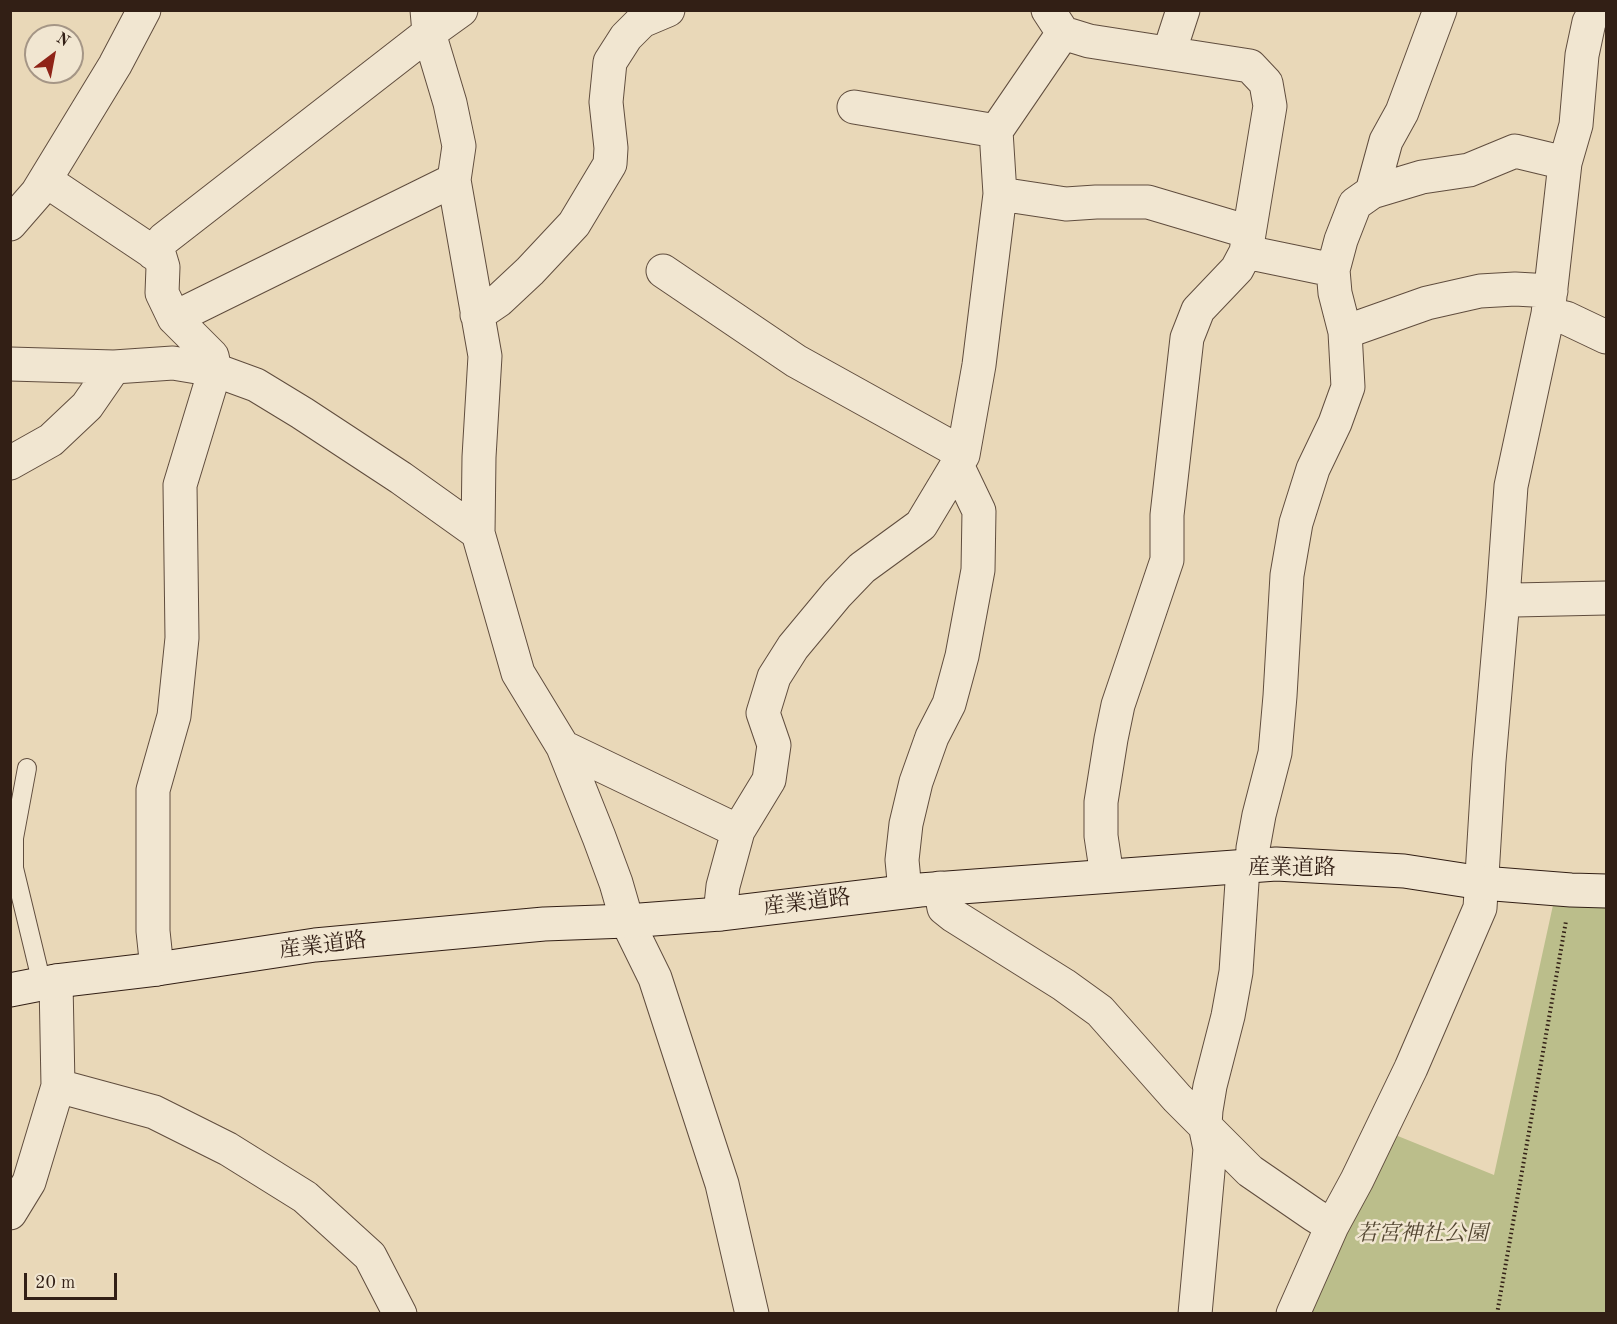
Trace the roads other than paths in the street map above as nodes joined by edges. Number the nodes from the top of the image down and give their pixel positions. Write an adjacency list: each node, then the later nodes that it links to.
1 (144, 10): 13 (street)
2 (461, 10): 7 (street)
3 (668, 10): 23 (street)
4 (1183, 10): 9 (street)
5 (1440, 10): 15 (street)
6 (1596, 10): 12 (street)
7 (428, 22): 14 (street); 19 (street)
8 (1056, 22): 9 (street); 11 (street)
9 (1169, 53): 18 (street)
10 (854, 107): 11 (street)
11 (996, 131): 16 (street)
12 (1565, 163): 15 (street); 22 (street)
13 (45, 180): 17 (street); 19 (street)
14 (454, 180): 23 (street); 24 (street)
15 (1372, 192): 20 (street)
16 (1000, 194): 18 (street); 30 (street)
17 (10, 224)
18 (1247, 242): 20 (street); 39 (street)
19 (153, 253): 24 (street)
20 (1333, 270): 25 (street)
21 (663, 271): 30 (street)
22 (1550, 303): 25 (street); 26 (street); 34 (street)
23 (477, 315): 32 (street)
24 (174, 318): 29 (street)
25 (1346, 332): 38 (street)
26 (1606, 338)
27 (10, 364): 28 (street)
28 (114, 367): 29 (street); 31 (street)
29 (215, 370): 32 (street); 46 (street)
30 (961, 456): 37 (street); 42 (street)
31 (10, 463)
32 (478, 533): 35 (street)
33 (1606, 598): 34 (street)
34 (1503, 599): 40 (street)
35 (563, 747): 37 (street); 45 (street)
36 (27, 768): 47 (lane)
37 (738, 831): 44 (street)
38 (1247, 867): 39 (street, 産業道路); 40 (street, 産業道路); 49 (street)
39 (1107, 876): 41 (street, 産業道路)
40 (1482, 883): 43 (street, 産業道路); 51 (street)
41 (940, 888): 42 (street, 産業道路); 49 (street)
42 (905, 891): 44 (street, 産業道路)
43 (1606, 891)
44 (720, 914): 45 (street, 産業道路)
45 (627, 921): 46 (street, 産業道路); 53 (street)
46 (157, 969): 47 (street, 産業道路)
47 (36, 985): 48 (street)
48 (58, 1086): 50 (street); 52 (street)
49 (1205, 1125): 51 (street); 54 (street)
50 (10, 1213)
51 (1332, 1226): 55 (street)
52 (400, 1314)
53 (752, 1314)
54 (1194, 1314)
55 (1293, 1314)

